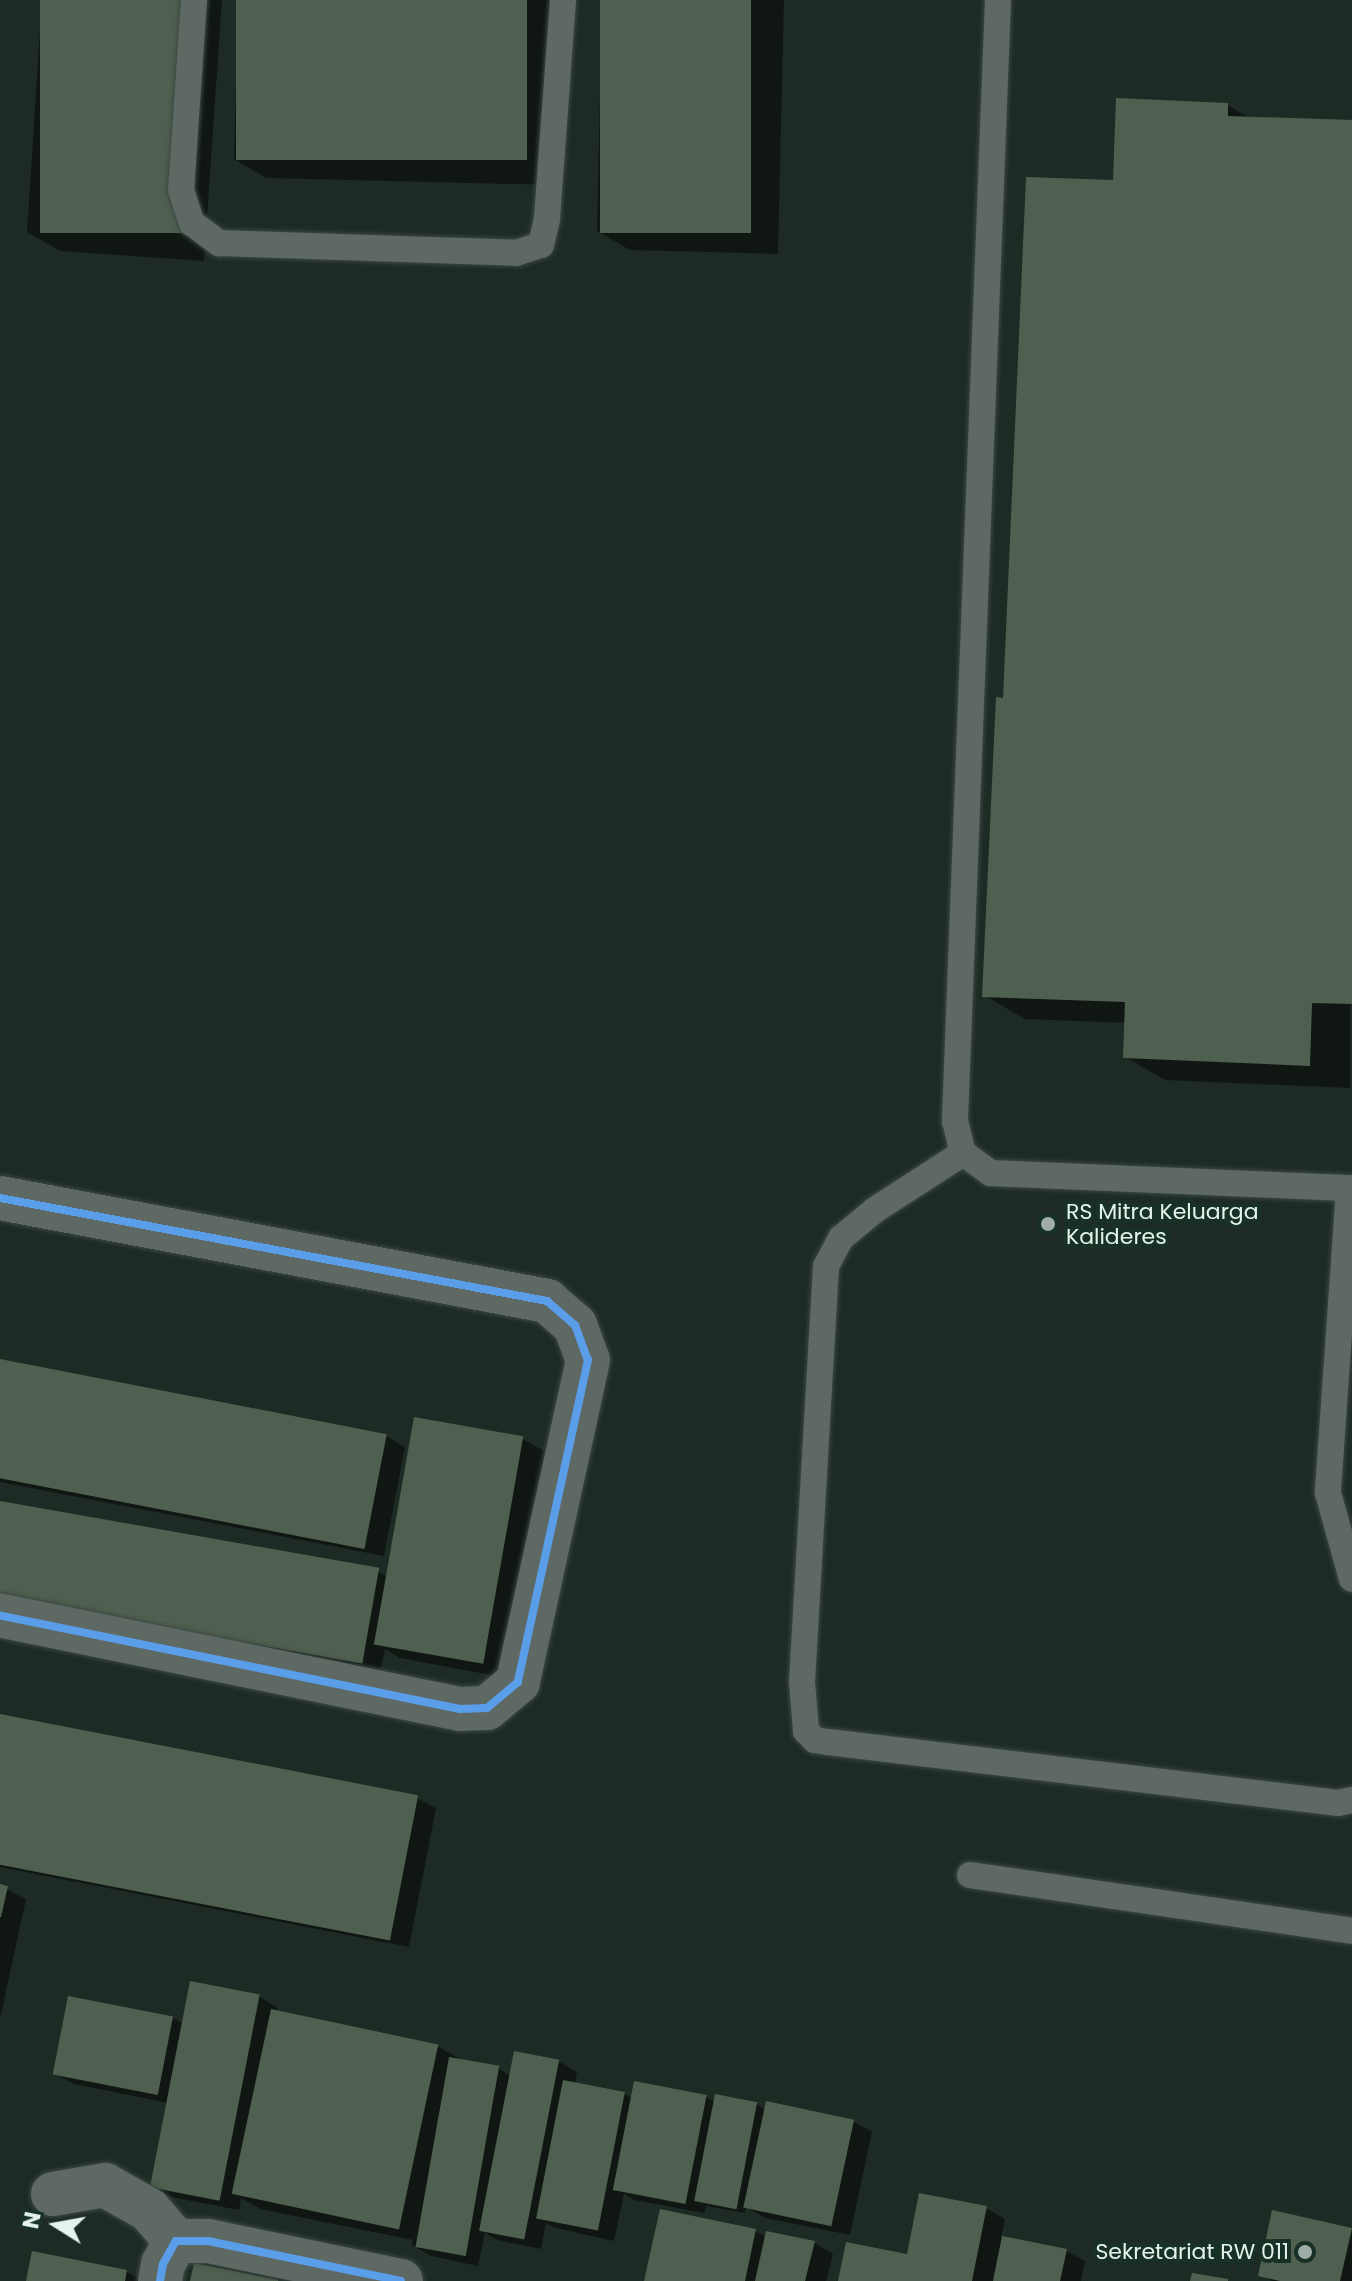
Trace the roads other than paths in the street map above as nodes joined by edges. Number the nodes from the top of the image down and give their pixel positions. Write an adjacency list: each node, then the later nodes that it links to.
1 (194, 0): 2 (lane)
2 (563, 0)
3 (998, 0): 4 (lane)
4 (963, 1153): 5 (lane); 9 (lane)
5 (1350, 1189): 7 (lane)
6 (0, 1198): 8 (street)
7 (1352, 1579)
8 (0, 1615)
9 (1352, 1800)
10 (970, 1875): 11 (lane)
11 (1352, 1931)
12 (53, 2194): 13 (street)
13 (192, 2241): 14 (street); 15 (street)
14 (160, 2281)
15 (401, 2281)

